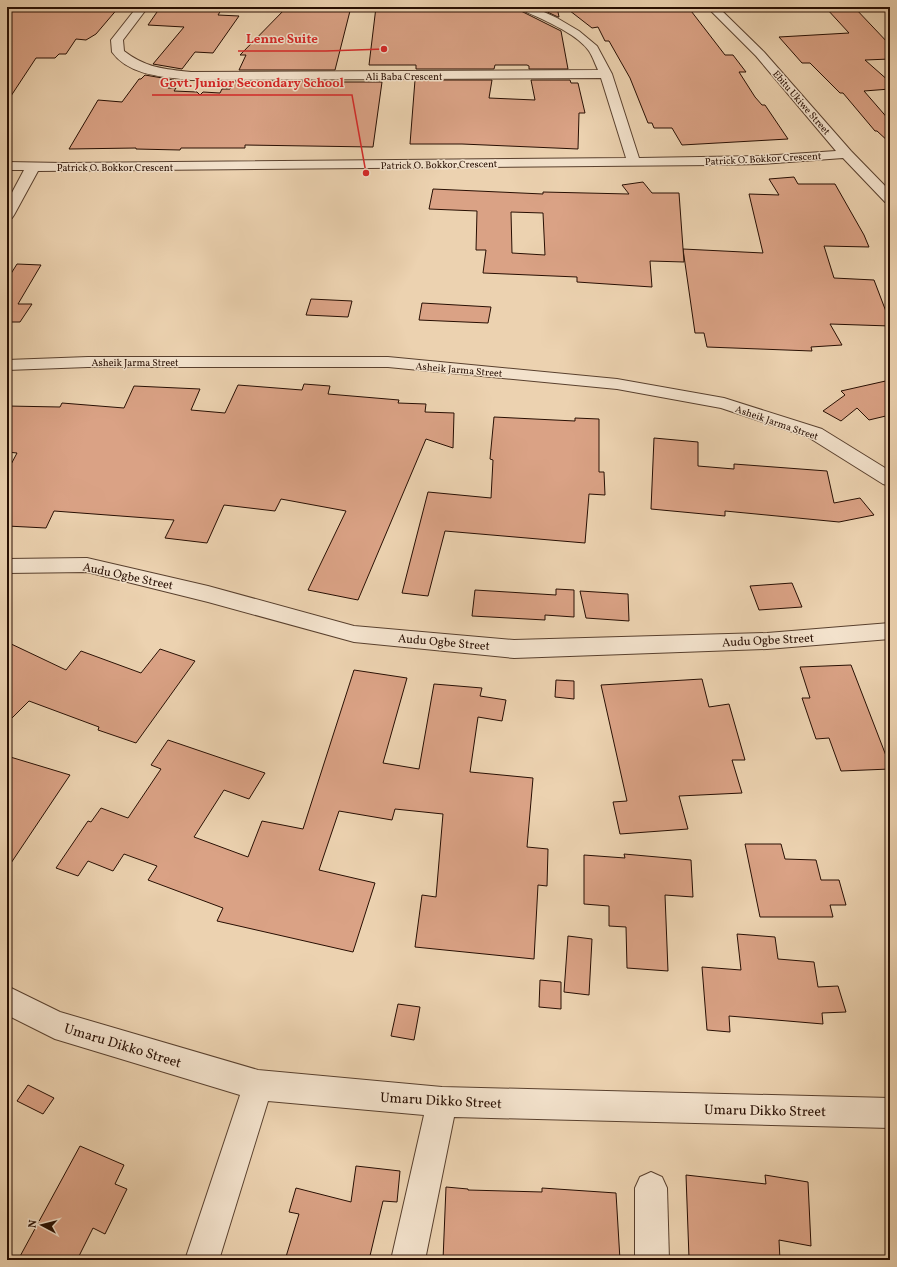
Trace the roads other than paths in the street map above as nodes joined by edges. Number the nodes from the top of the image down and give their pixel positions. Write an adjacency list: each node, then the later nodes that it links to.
1 (144, 7): 4 (street, Ali Baba Crescent)
2 (524, 7): 4 (street)
3 (712, 7): 5 (street, Ebitu Ukiwe Street)
4 (606, 74): 6 (street)
5 (846, 154): 6 (street, Patrick O. Bokkor Crescent); 9 (street, Ebitu Ukiwe Street)
6 (634, 162): 8 (street, Patrick O. Bokkor Crescent)
7 (7, 166): 8 (street, Patrick O. Bokkor Crescent)
8 (33, 167): 10 (street)
9 (890, 199)
10 (7, 215)
11 (7, 365): 12 (street, Asheik Jarma Street)
12 (890, 480)
13 (7, 566): 14 (street, Audu Ogbe Street)
14 (890, 632)
15 (7, 1000): 16 (street, Umaru Dikko Street)
16 (258, 1086): 17 (street, Umaru Dikko Street); 20 (street)
17 (442, 1102): 18 (street, Umaru Dikko Street); 21 (street)
18 (890, 1113)
19 (651, 1188): 22 (street)
20 (202, 1260)
21 (408, 1260)
22 (652, 1260)

